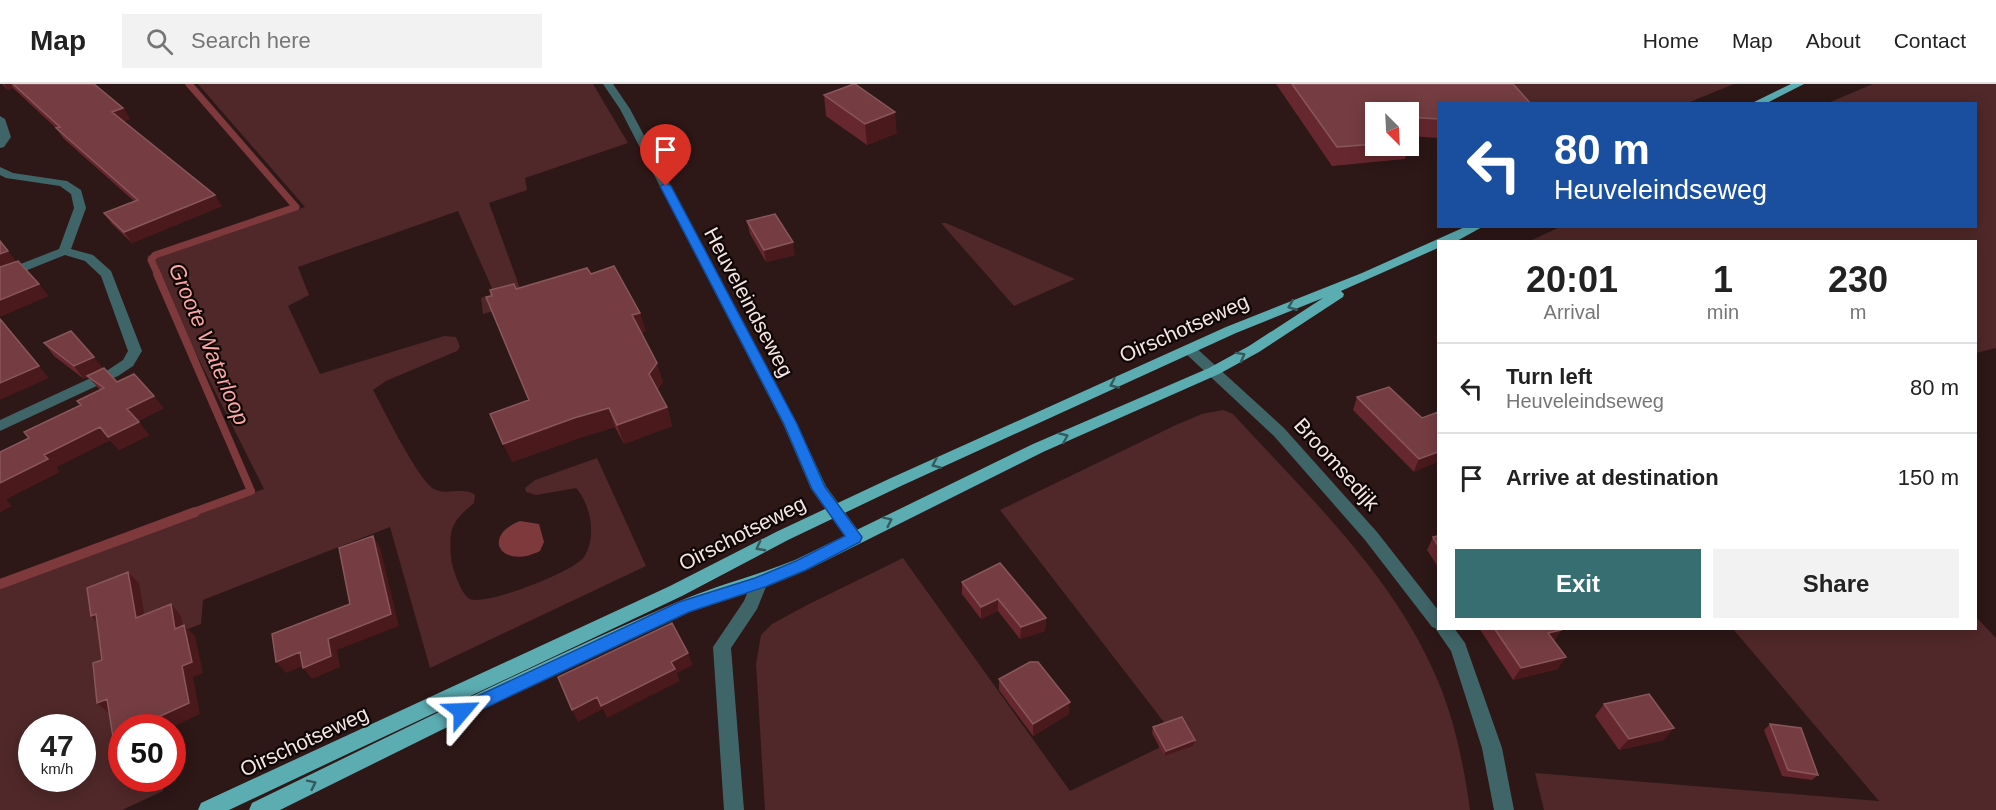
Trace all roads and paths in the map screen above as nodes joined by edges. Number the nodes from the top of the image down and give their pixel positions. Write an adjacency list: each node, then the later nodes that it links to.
1 (608, 84): 16 (street, Heuveleindseweg)
2 (1799, 84): 3 (main road)
3 (1759, 102)
4 (0, 119): 5 (street)
5 (0, 145)
6 (0, 170): 10 (street)
7 (1474, 228): 8 (main road)
8 (1448, 240)
9 (1437, 244): 11 (main road, Oirschotseweg)
10 (64, 251): 12 (street); 15 (street)
11 (1366, 276): 13 (main road, Oirschotseweg, one-way to 13); 14 (main road, Oirschotseweg, one-way to 11)
12 (0, 278)
13 (1189, 349): 14 (street, Broomsedijk); 16 (main road, Oirschotseweg, one-way to 16)
14 (1214, 371): 17 (main road, Oirschotseweg, one-way to 14); 19 (street, Broomsedijk)
15 (0, 426)
16 (835, 511): 17 (street, Heuveleindseweg); 21 (main road, Oirschotseweg, one-way to 21)
17 (854, 537): 18 (main road, Oirschotseweg)
18 (760, 582): 22 (main road, Oirschotseweg, one-way to 18); 23 (street)
19 (1437, 621)
20 (1446, 630): 24 (street)
21 (208, 810)
22 (259, 810)
23 (734, 810)
24 (1504, 810)

